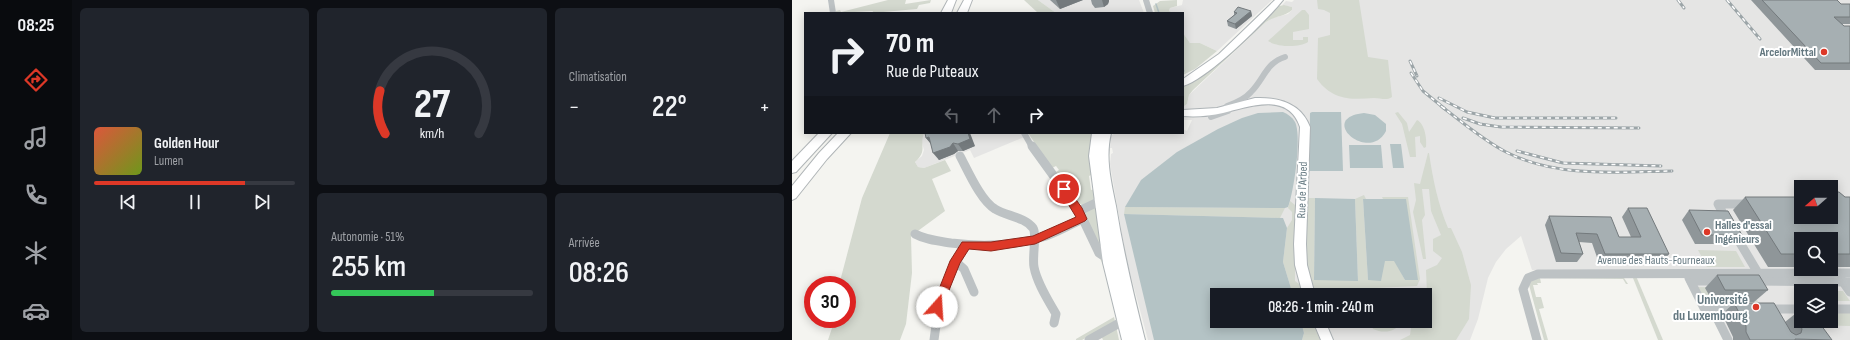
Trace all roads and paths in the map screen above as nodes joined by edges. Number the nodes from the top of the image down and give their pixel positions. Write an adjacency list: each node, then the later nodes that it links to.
1 (831, 0): 8 (street)
2 (952, 0): 9 (highway)
3 (960, 0): 10 (highway)
4 (968, 0): 11 (highway)
5 (976, 0): 12 (highway)
6 (1146, 0): 13 (street)
7 (1279, 0): 14 (main road)
8 (833, 12)
9 (946, 12)
10 (954, 12)
11 (962, 12)
12 (970, 12)
13 (1150, 12)
14 (1259, 20): 16 (main road); 18 (main road)
15 (1285, 57): 17 (street)
16 (1216, 59): 19 (main road); 20 (main road)
17 (1272, 63): 21 (street); 24 (street)
18 (1184, 78)
19 (1184, 82)
20 (1184, 88)
21 (1256, 101): 22 (main road, Rue de l'Arbed); 24 (main road, Rue de l'Arbed)
22 (1273, 103): 24 (main road, Rue de l'Arbed); 54 (main road, Rue de l'Arbed)
23 (1184, 113): 24 (main road, Rue de l'Arbed)
24 (1210, 115): 25 (main road, Rue de l'Arbed)
25 (1184, 119)
26 (816, 134): 34 (highway)
27 (825, 134): 35 (highway)
28 (835, 134): 36 (highway)
29 (844, 134): 37 (highway)
30 (1025, 134): 40 (street)
31 (1097, 134): 38 (main road)
32 (1106, 134): 62 (main road)
33 (960, 156): 42 (street)
34 (792, 158)
35 (792, 169)
36 (792, 182)
37 (792, 195)
38 (1100, 201): 40 (street); 44 (main road)
39 (1756, 204): 46 (street)
40 (1080, 215): 42 (street); 44 (street)
41 (915, 234): 43 (street)
42 (1035, 240): 43 (street); 64 (street)
43 (966, 245): 45 (street)
44 (1108, 253): 62 (main road)
45 (955, 261): 55 (street); 66 (street)
46 (1758, 273): 47 (street, Avenue des Hauts-Fourneaux); 52 (street, Avenue des Hauts-Fourneaux)
47 (1794, 273)
48 (1838, 273): 50 (street, Avenue des Hauts-Fourneaux)
49 (1838, 274): 53 (street)
50 (1850, 274)
51 (1689, 277): 52 (street, Avenue des Hauts-Fourneaux); 58 (street); 71 (street, Avenue des Hauts-Fourneaux)
52 (1748, 281): 53 (street, Avenue des Hauts-Fourneaux)
53 (1847, 282): 56 (street)
54 (1307, 288)
55 (974, 292)
56 (1850, 292)
57 (1757, 307): 58 (street); 61 (street); 63 (street)
58 (1712, 308): 72 (street)
59 (1838, 309): 60 (street)
60 (1850, 309)
61 (1794, 311)
62 (1128, 319): 67 (street); 68 (main road); 69 (main road)
63 (1771, 321)
64 (1054, 323)
65 (1322, 328): 70 (main road)
66 (934, 340)
67 (1089, 340)
68 (1128, 340)
69 (1139, 340)
70 (1327, 340)
71 (1537, 340)
72 (1728, 340)

